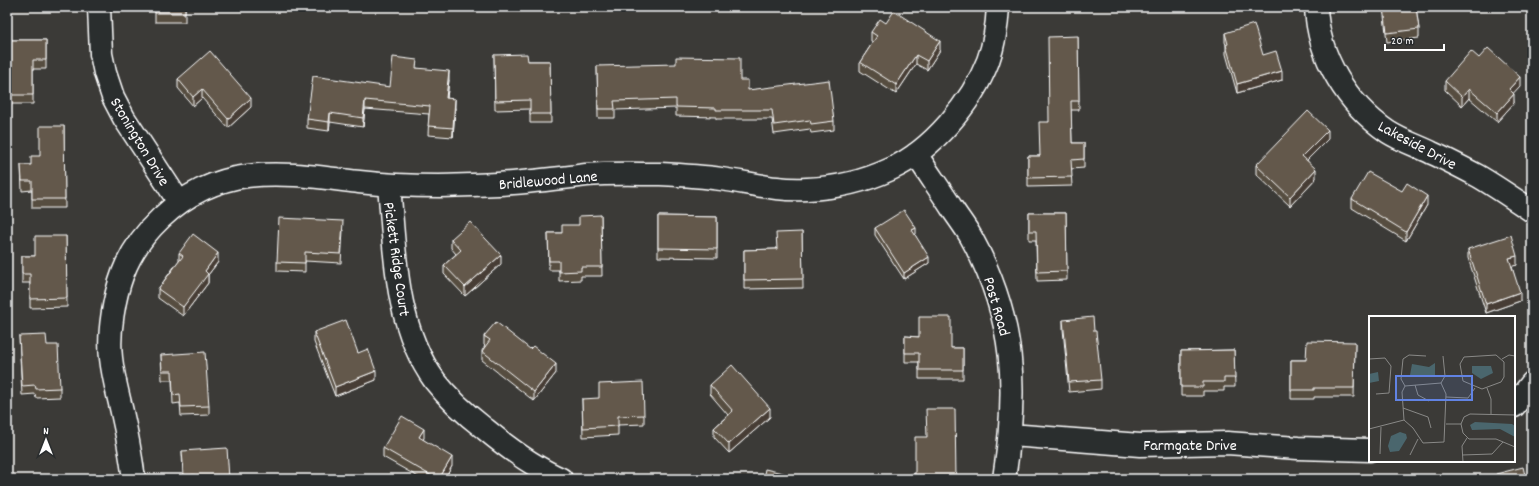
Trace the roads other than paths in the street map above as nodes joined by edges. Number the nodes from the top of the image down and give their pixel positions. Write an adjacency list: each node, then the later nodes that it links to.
1 (99, 7): 6 (street, Stonington Drive)
2 (998, 7): 4 (street, Bridlewood Lane)
3 (1316, 7): 7 (street, Lakeside Drive)
4 (916, 154): 5 (street, Bridlewood Lane); 10 (street, Post Road)
5 (389, 185): 6 (street, Bridlewood Lane); 13 (street, Pickett Ridge Court)
6 (179, 202): 12 (street, Bridlewood Lane)
7 (1532, 211)
8 (1532, 383): 9 (street)
9 (1515, 405)
10 (1010, 435): 11 (street, Farmgate Drive); 14 (street, Post Road)
11 (1369, 450)
12 (134, 479)
13 (561, 479)
14 (1004, 479)

